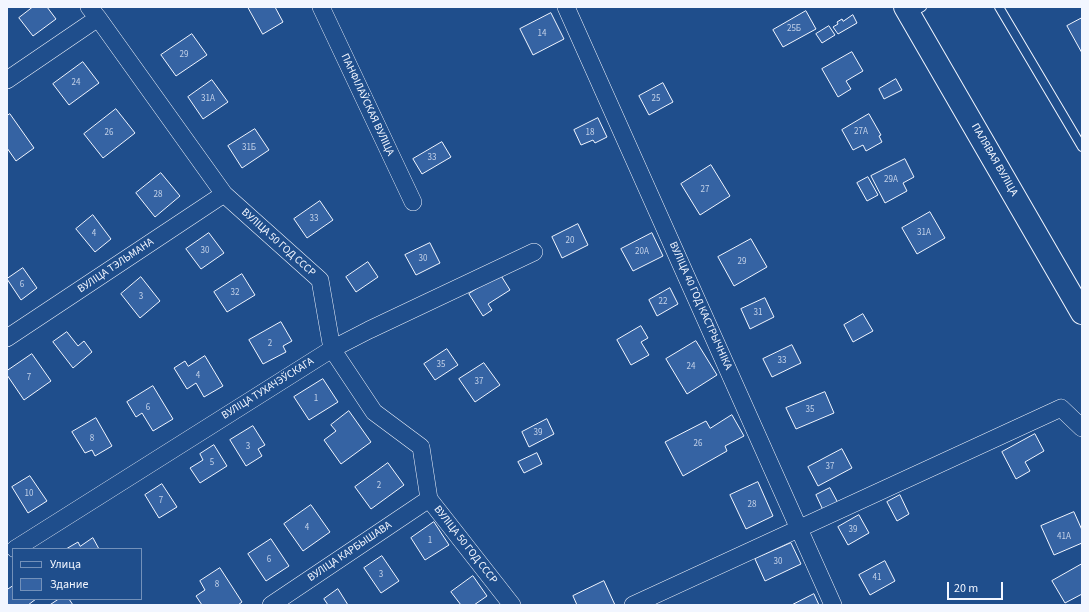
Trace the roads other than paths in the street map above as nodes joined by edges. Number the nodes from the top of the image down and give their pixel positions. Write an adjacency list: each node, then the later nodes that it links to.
1 (320, 7): 9 (street, ПАНФІЛАЎСКАЯ ВУЛІЦА)
2 (566, 7): 16 (street, ВУЛІЦА 40 ГОД КАСТРЫЧНІКА)
3 (999, 7): 7 (lane)
4 (912, 9): 11 (street, ПАЛЯВАЯ ВУЛІЦА)
5 (93, 13): 6 (street); 8 (street, ВУЛІЦА 50 ГОД СССР)
6 (7, 80)
7 (1082, 147)
8 (224, 194): 12 (street, ВУЛІЦА ТЭЛЬМАНА); 13 (street, ВУЛІЦА 50 ГОД СССР)
9 (413, 202)
10 (534, 252): 13 (street, ВУЛІЦА ТУХАЧЭЎСКАГА)
11 (1082, 313)
12 (7, 338)
13 (332, 349): 15 (street, ВУЛІЦА 50 ГОД СССР); 17 (street, ВУЛІЦА ТУХАЧЭЎСКАГА)
14 (1082, 428): 16 (street)
15 (429, 499): 18 (street, ВУЛІЦА КАРБЫШАВА); 19 (street, ВУЛІЦА 50 ГОД СССР)
16 (800, 528): 20 (street); 21 (street, ВУЛІЦА 40 ГОД КАСТРЫЧНІКА)
17 (17, 548)
18 (271, 605)
19 (512, 605)
20 (633, 605)
21 (833, 605)

